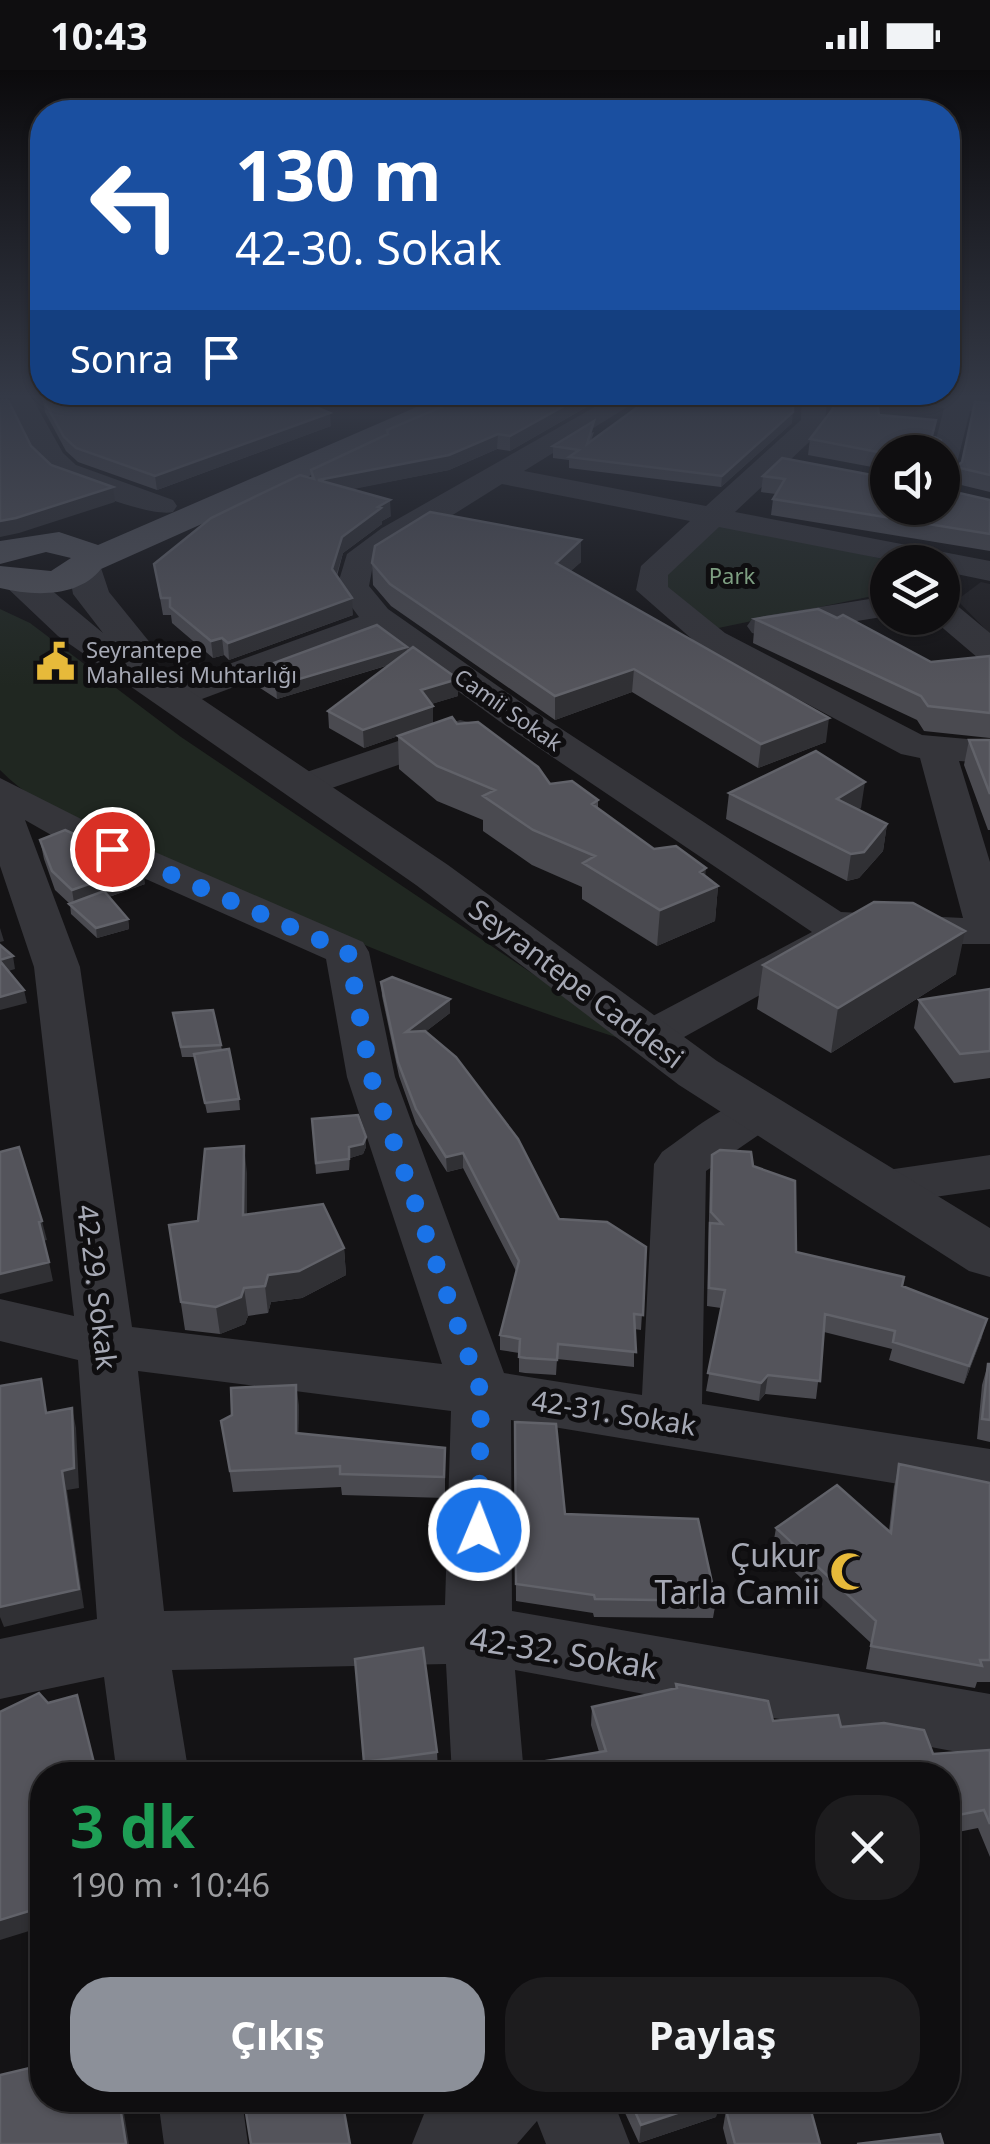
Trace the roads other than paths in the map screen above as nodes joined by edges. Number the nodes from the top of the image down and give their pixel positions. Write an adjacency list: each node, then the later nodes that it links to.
1 (126, 493): 7 (street)
2 (195, 493): 7 (main road)
3 (247, 493): 9 (main road)
4 (469, 493): 14 (street, Camii Sokak)
5 (599, 493): 8 (street)
6 (739, 493): 8 (street)
7 (162, 506): 10 (main road)
8 (715, 514): 11 (street); 16 (street)
9 (126, 547): 10 (street)
10 (81, 566): 12 (main road); 18 (street, Seyrantepe Caddesi)
11 (965, 575)
12 (8, 579): 18 (street, Seyrantepe Caddesi)
13 (870, 609): 16 (street)
14 (382, 620): 18 (street); 19 (street, Camii Sokak)
15 (960, 625): 17 (street)
16 (706, 636): 20 (street)
17 (990, 651)
18 (173, 697): 22 (street, Seyrantepe Caddesi)
19 (512, 712): 22 (street); 25 (street, Camii Sokak)
20 (937, 750): 21 (street); 26 (street)
21 (990, 752)
22 (303, 786): 27 (street, Seyrantepe Caddesi)
23 (0, 790): 34 (street)
24 (0, 807): 33 (street, 42-29. Sokak)
25 (852, 927): 26 (street, Camii Sokak); 27 (street)
26 (989, 931)
27 (649, 1036): 28 (street, Seyrantepe Caddesi)
28 (758, 1112): 30 (street, Seyrantepe Caddesi); 35 (street)
29 (990, 1172): 30 (street)
30 (879, 1188): 31 (street, Seyrantepe Caddesi)
31 (990, 1256)
32 (0, 1320): 33 (street, 42-31. Sokak)
33 (106, 1345): 34 (street, 42-31. Sokak); 38 (street, 42-29. Sokak)
34 (481, 1392): 35 (street, 42-31. Sokak); 37 (street)
35 (671, 1420): 36 (street, 42-31. Sokak)
36 (990, 1474)
37 (478, 1634): 38 (street, 42-32. Sokak); 40 (street, 42-32. Sokak); 42 (street)
38 (134, 1641): 39 (street, 42-32. Sokak); 41 (street, 42-29. Sokak)
39 (0, 1669)
40 (990, 1726)
41 (151, 1762)
42 (487, 1762)
43 (202, 2112): 46 (street)
44 (490, 2112): 47 (street)
45 (576, 2112): 48 (street)
46 (206, 2144)
47 (454, 2144)
48 (588, 2144)

